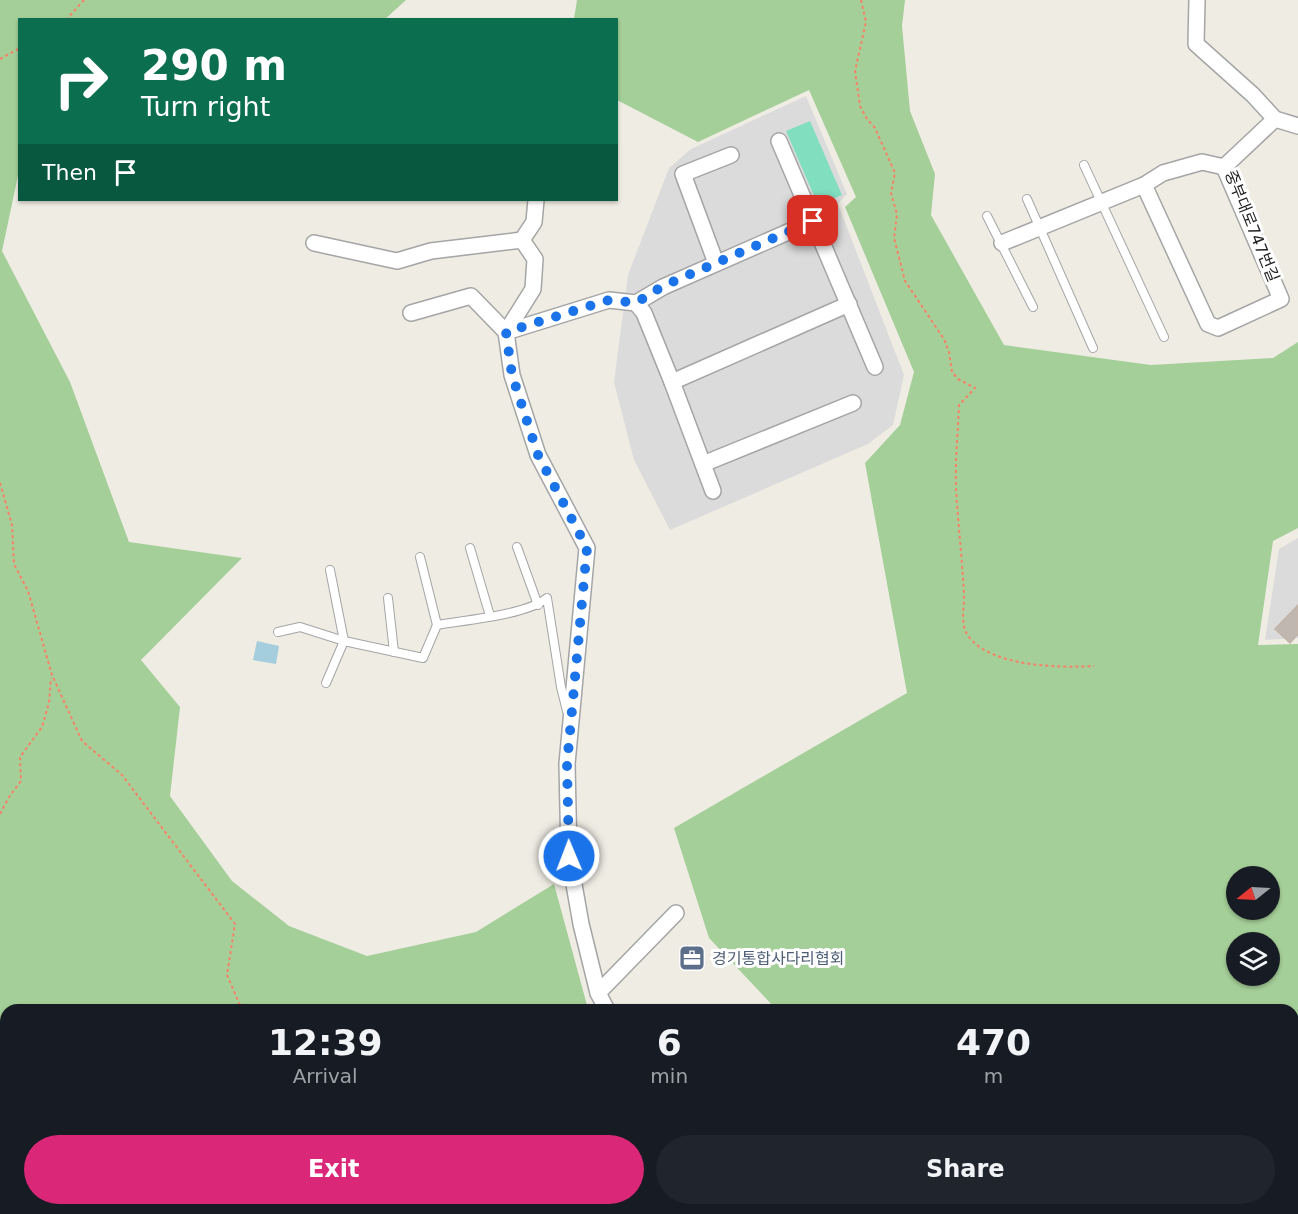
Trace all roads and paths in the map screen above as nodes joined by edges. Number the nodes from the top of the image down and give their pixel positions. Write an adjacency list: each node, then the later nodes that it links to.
1 (84, 0): 4 (path)
2 (861, 0): 48 (path)
3 (1197, 0): 7 (street)
4 (68, 18)
5 (18, 49): 6 (path)
6 (0, 59)
7 (1275, 118): 8 (street); 12 (street, 중부대로747번길)
8 (1298, 126)
9 (779, 141): 18 (street)
10 (731, 155): 23 (street)
11 (1084, 165): 16 (lane)
12 (1224, 167): 13 (street); 13 (street, 중부대로747번길)
13 (1144, 185): 16 (street)
14 (1027, 199): 19 (lane)
15 (536, 201): 20 (street)
16 (1103, 202): 19 (street); 29 (lane)
17 (987, 216): 22 (lane)
18 (813, 221): 23 (street); 25 (street)
19 (1039, 228): 22 (street); 30 (lane)
20 (522, 240): 21 (street); 28 (street)
21 (314, 243)
22 (1002, 243): 26 (lane)
23 (716, 263): 24 (street)
24 (636, 303): 28 (street); 32 (street)
25 (849, 304): 31 (street); 32 (street)
26 (1033, 307)
27 (411, 313): 28 (street)
28 (506, 332): 51 (street)
29 (1164, 337)
30 (1092, 348)
31 (875, 367)
32 (672, 382): 34 (street)
33 (853, 403): 34 (street)
34 (703, 464): 36 (street)
35 (0, 483): 49 (path)
36 (713, 491)
37 (517, 547): 42 (lane)
38 (470, 548): 43 (lane)
39 (420, 557): 44 (lane)
40 (330, 570): 46 (lane)
41 (387, 598): 47 (lane)
42 (538, 605): 43 (lane); 51 (lane)
43 (490, 616): 44 (lane)
44 (437, 625): 47 (lane)
45 (278, 632): 46 (lane)
46 (344, 641): 47 (lane); 50 (lane)
47 (394, 652)
48 (1094, 666)
49 (52, 675): 52 (path); 55 (path)
50 (326, 683)
51 (571, 722): 54 (street)
52 (0, 814)
53 (676, 913): 54 (street)
54 (598, 993): 56 (street)
55 (239, 1004)
56 (604, 1004)

